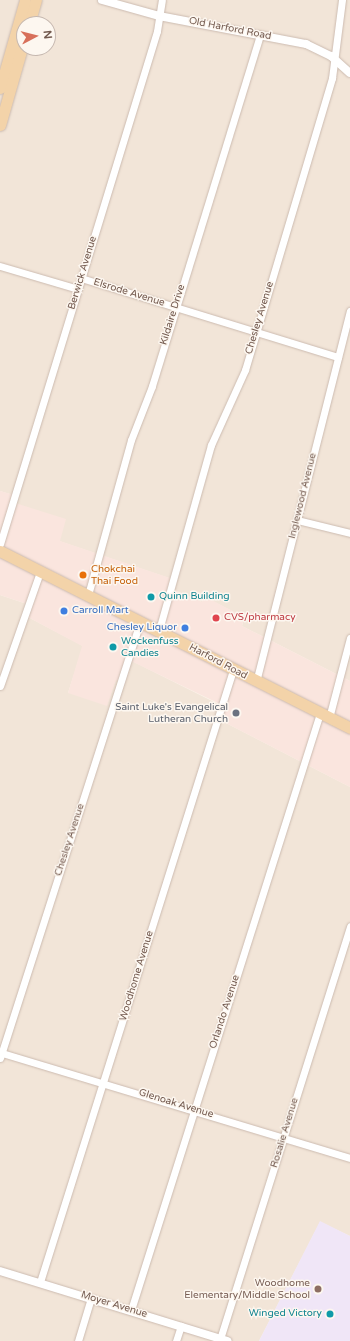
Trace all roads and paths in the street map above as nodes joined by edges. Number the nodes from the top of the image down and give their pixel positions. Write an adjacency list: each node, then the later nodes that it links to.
1 (25, 0): 12 (main road)
2 (36, 0): 6 (main road)
3 (102, 0): 7 (street, Old Harford Road)
4 (162, 0): 7 (street, Berwick Avenue)
5 (342, 0): 10 (street, Chesley Avenue)
6 (31, 16)
7 (159, 16): 8 (street, Old Harford Road); 16 (street, Berwick Avenue)
8 (260, 34): 10 (street, Old Harford Road); 18 (street, Kildaire Drive)
9 (18, 56): 13 (main road)
10 (337, 60): 11 (street, Old Harford Road); 21 (street, Chesley Avenue)
11 (350, 73)
12 (0, 88)
13 (4, 95): 14 (main road)
14 (0, 125)
15 (0, 266): 17 (street, Elsrode Avenue)
16 (81, 278): 17 (street, Berwick Avenue); 18 (street, Elsrode Avenue)
17 (78, 289): 25 (street, Berwick Avenue)
18 (176, 307): 21 (street, Elsrode Avenue); 28 (street, Kildaire Drive)
19 (350, 311): 20 (street, Inglewood Avenue)
20 (348, 325): 22 (street, Inglewood Avenue)
21 (256, 332): 22 (street, Elsrode Avenue); 30 (street, Chesley Avenue)
22 (338, 357): 23 (street, Inglewood Avenue)
23 (297, 520): 24 (street); 33 (street, Inglewood Avenue)
24 (350, 533)
25 (0, 544)
26 (0, 551): 27 (main road, Harford Road)
27 (40, 572): 28 (main road, Harford Road); 34 (street)
28 (88, 595): 29 (main road, Harford Road)
29 (140, 622): 30 (main road, Harford Road); 38 (street, Chesley Avenue)
30 (159, 630): 32 (main road, Harford Road)
31 (350, 638): 35 (street, Orlando Avenue)
32 (233, 670): 33 (main road, Harford Road); 39 (street, Woodhome Avenue)
33 (256, 682): 35 (main road, Harford Road)
34 (0, 686)
35 (325, 716): 36 (main road, Harford Road); 40 (street, Orlando Avenue)
36 (350, 728)
37 (350, 926): 41 (street, Rosalie Avenue)
38 (1, 1055): 39 (street, Glenoak Avenue)
39 (104, 1081): 40 (street, Glenoak Avenue); 44 (street, Woodhome Avenue)
40 (194, 1109): 41 (street, Glenoak Avenue); 46 (street, Orlando Avenue)
41 (284, 1138): 42 (street, Glenoak Avenue); 48 (street, Rosalie Avenue)
42 (350, 1158)
43 (0, 1271): 44 (street, Moyer Avenue)
44 (40, 1282): 45 (street, Moyer Avenue)
45 (92, 1298): 46 (street, Moyer Avenue); 49 (street)
46 (131, 1310): 47 (street, Moyer Avenue)
47 (181, 1326): 48 (street, Moyer Avenue); 50 (street)
48 (224, 1340)
49 (78, 1341)
50 (176, 1341)

